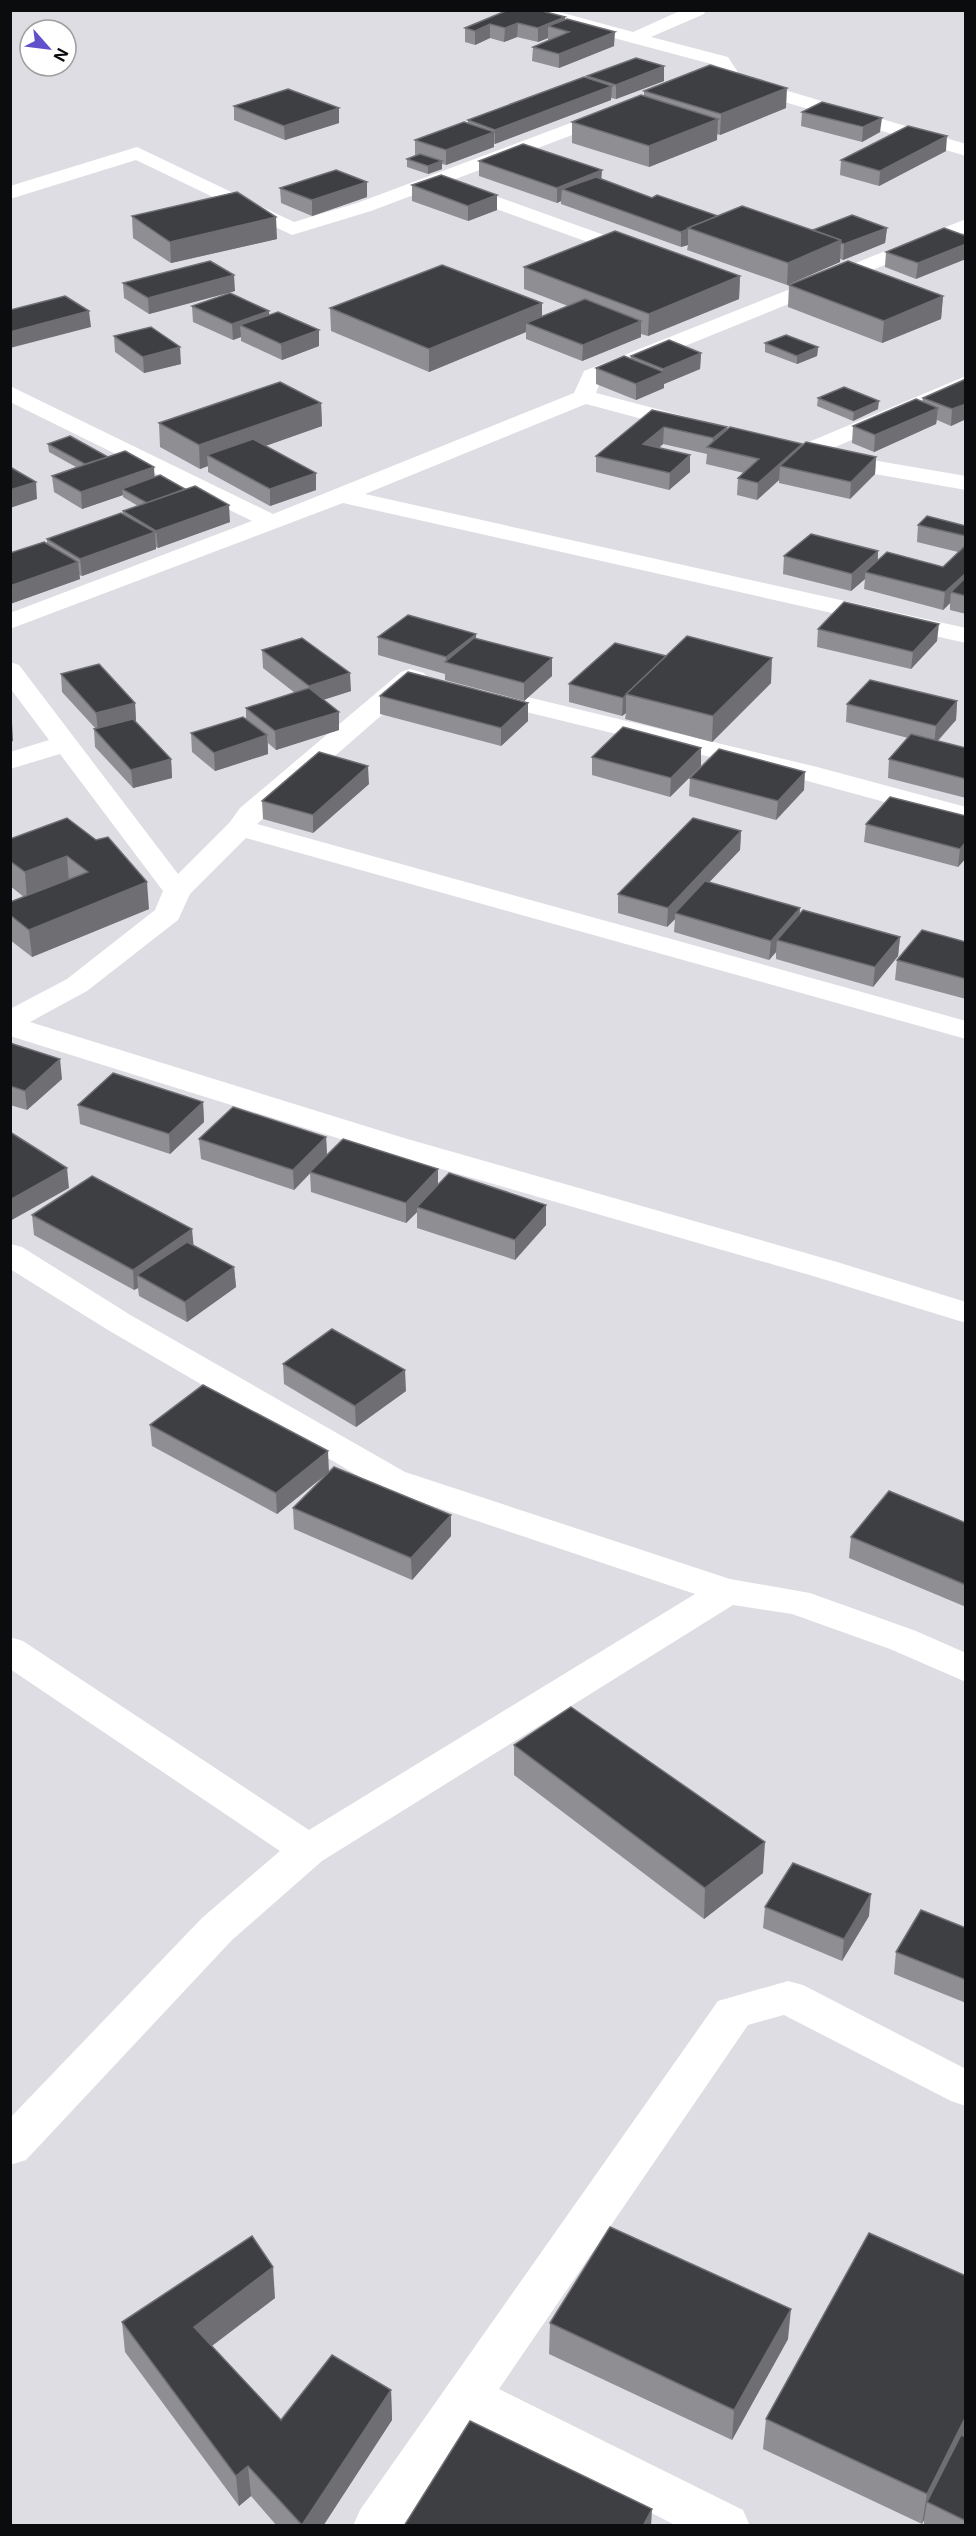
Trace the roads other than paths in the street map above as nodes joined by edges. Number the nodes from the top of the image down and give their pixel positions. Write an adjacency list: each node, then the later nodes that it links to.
1 (530, 10): 3 (street)
2 (698, 10): 3 (street)
3 (634, 38): 4 (street)
4 (728, 71): 5 (street); 7 (street)
5 (708, 78)
6 (635, 105): 8 (street)
7 (966, 150)
8 (434, 180): 9 (street); 11 (street)
9 (10, 193)
10 (966, 225): 13 (street)
11 (654, 259)
12 (752, 294): 13 (street)
13 (774, 302): 16 (street)
14 (966, 382): 19 (street)
15 (10, 393): 22 (street)
16 (584, 397): 17 (street); 21 (street)
17 (709, 430)
18 (778, 448): 19 (street)
19 (800, 454): 20 (street)
20 (966, 483)
21 (341, 496): 22 (street); 24 (street)
22 (273, 522): 23 (street)
23 (10, 622)
24 (966, 636)
25 (10, 670): 26 (street)
26 (66, 743): 27 (street); 30 (street)
27 (10, 760)
28 (966, 816): 29 (street)
29 (240, 828): 30 (street); 33 (street)
30 (177, 891): 31 (street)
31 (10, 1021)
32 (10, 1026): 35 (street)
33 (966, 1030)
34 (10, 1254): 36 (street)
35 (966, 1313)
36 (727, 1591): 38 (street); 39 (street)
37 (10, 1650): 39 (street)
38 (966, 1670)
39 (308, 1850): 41 (street)
40 (966, 2089): 42 (street)
41 (10, 2147)
42 (468, 2396): 43 (street); 44 (street)
43 (378, 2526)
44 (726, 2526)

